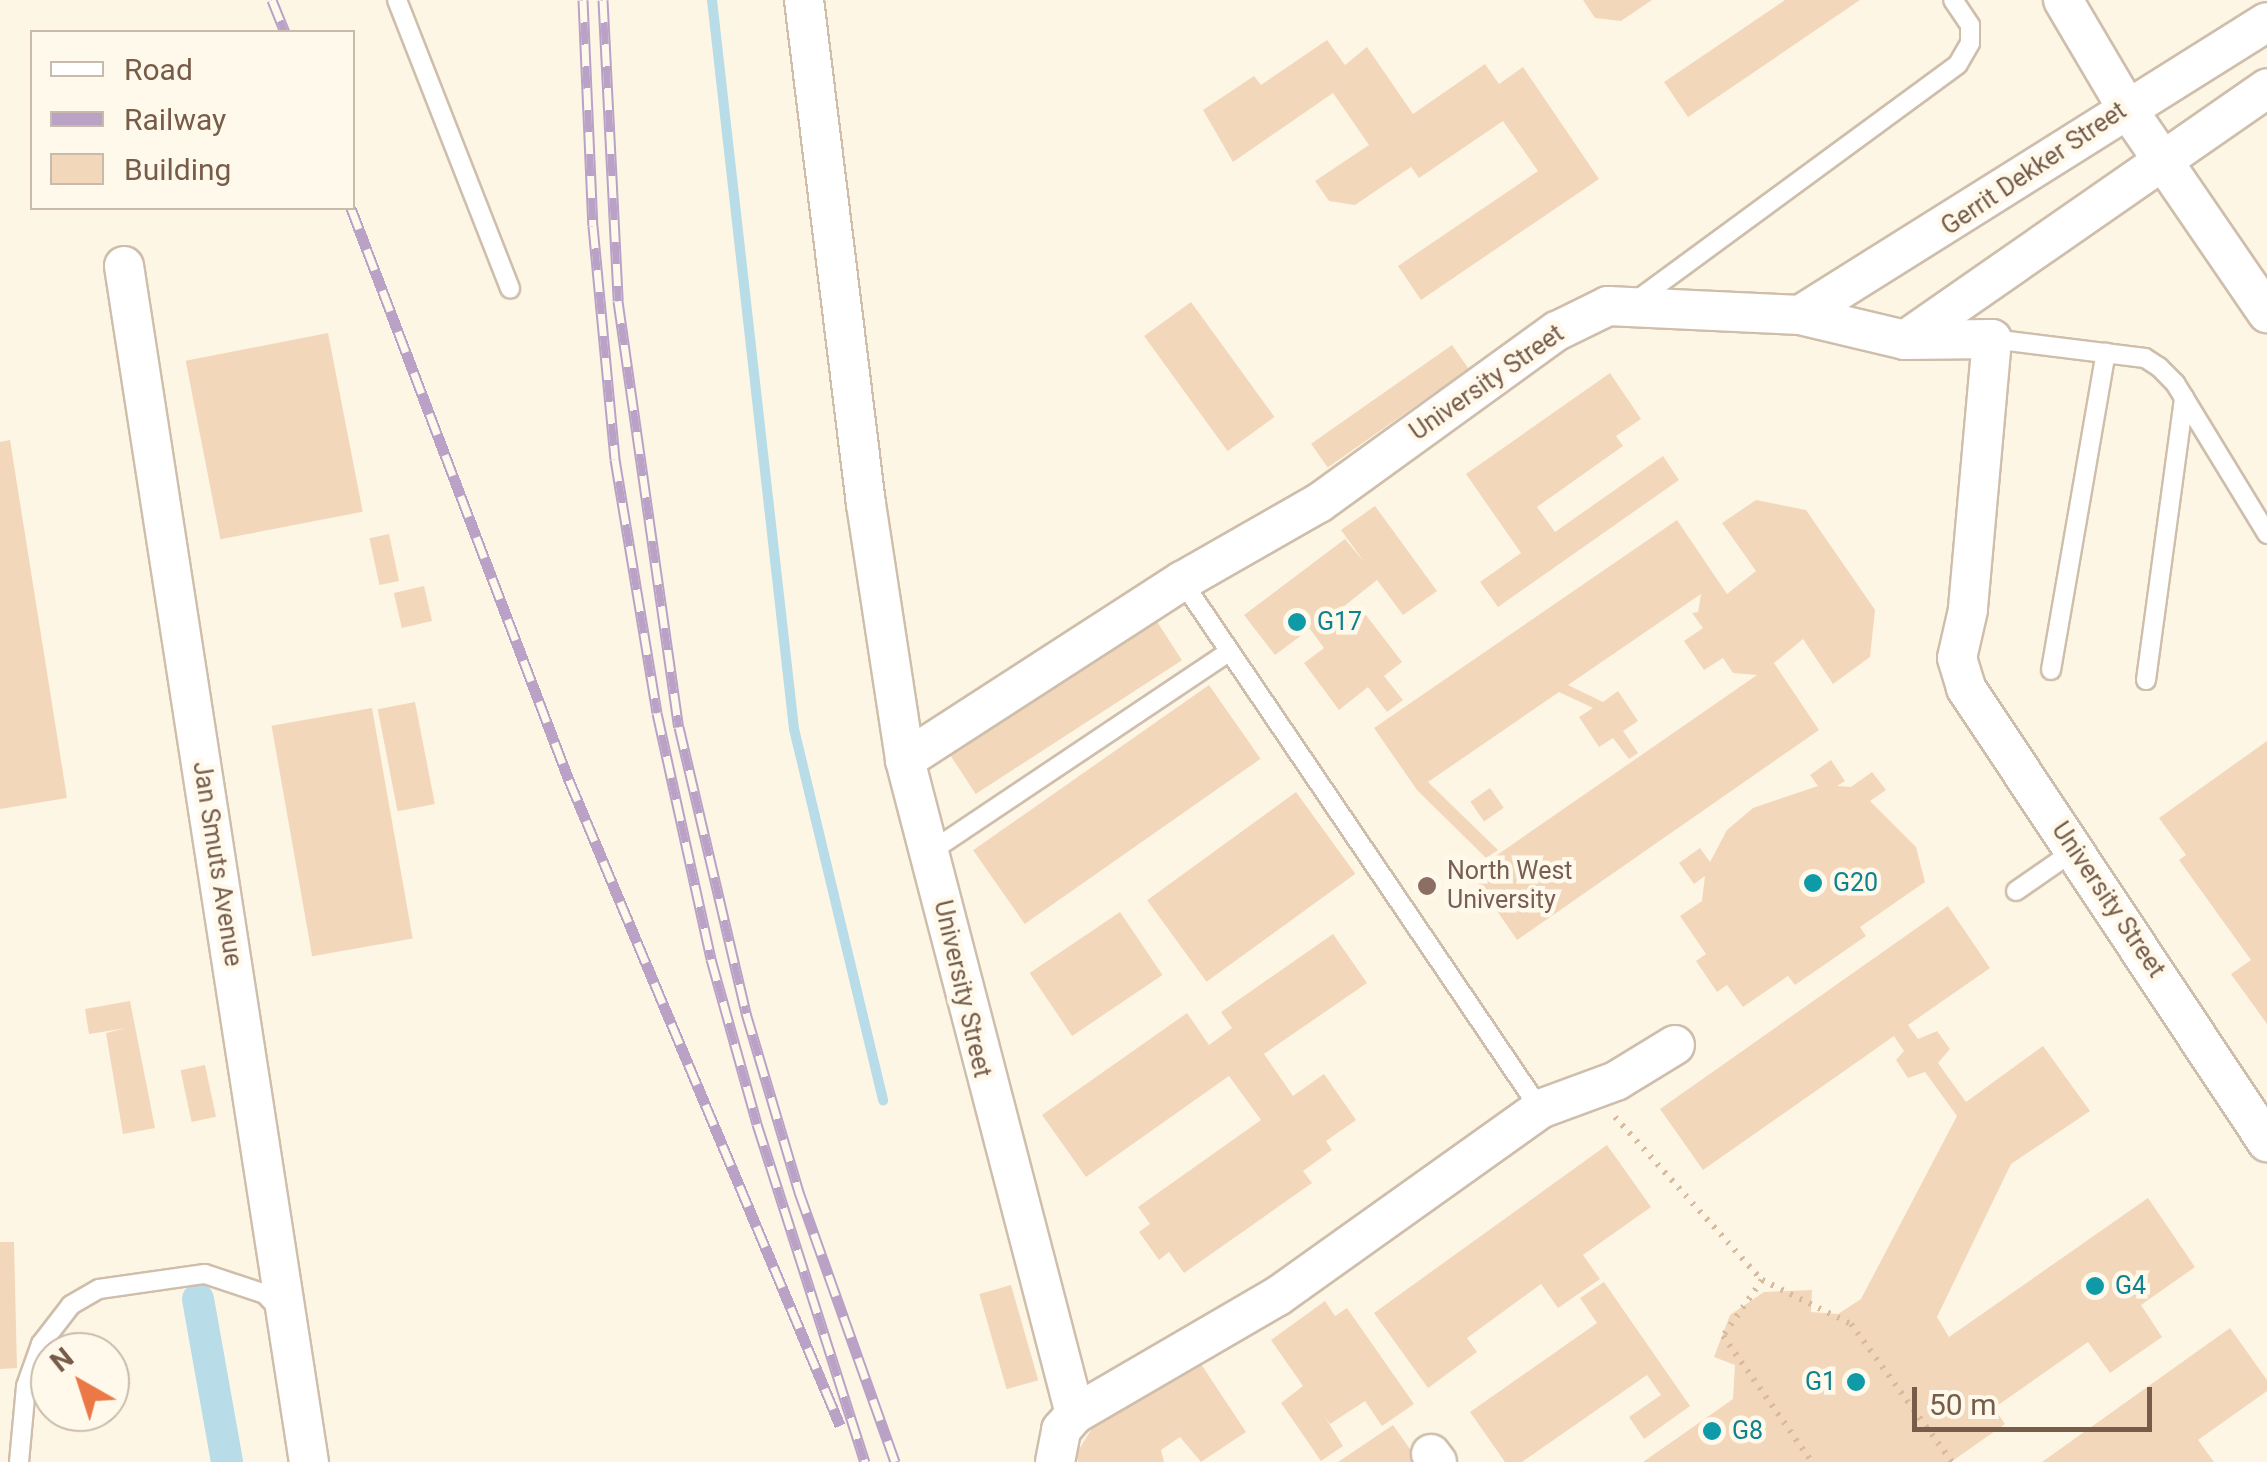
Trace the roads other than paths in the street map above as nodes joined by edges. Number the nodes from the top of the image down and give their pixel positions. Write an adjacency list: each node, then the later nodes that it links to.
1 (397, 0): 10 (lane)
2 (804, 0): 23 (street)
3 (1953, 0): 11 (lane)
4 (2063, 0): 7 (street)
5 (2267, 22): 7 (street, Gerrit Dekker Street)
6 (2267, 88): 8 (street)
7 (2126, 107): 8 (street); 13 (street, Gerrit Dekker Street)
8 (2162, 158): 12 (street); 15 (street)
9 (124, 266): 30 (street, Jan Smuts Avenue)
10 (510, 289)
11 (1632, 304): 13 (street, University Street); 19 (street, University Street)
12 (2267, 313)
13 (1800, 315): 15 (street, University Street)
14 (1992, 339): 15 (street, University Street); 16 (lane); 24 (street, University Street)
15 (1905, 340)
16 (2106, 353): 17 (lane); 21 (lane)
17 (2184, 398): 18 (lane); 22 (lane)
18 (2267, 534)
19 (1182, 580): 20 (lane); 23 (street, University Street)
20 (1228, 653): 25 (lane); 28 (lane)
21 (2051, 670)
22 (2146, 680)
23 (905, 760): 25 (street, University Street)
24 (2075, 850): 26 (lane); 29 (street, University Street)
25 (930, 852): 31 (street, University Street)
26 (2016, 890)
27 (1675, 1045): 28 (street)
28 (1540, 1109): 31 (street)
29 (2264, 1129)
30 (288, 1318): 32 (lane); 33 (street, Jan Smuts Avenue)
31 (1076, 1414): 34 (street)
32 (19, 1462)
33 (309, 1462)
34 (1055, 1462)

